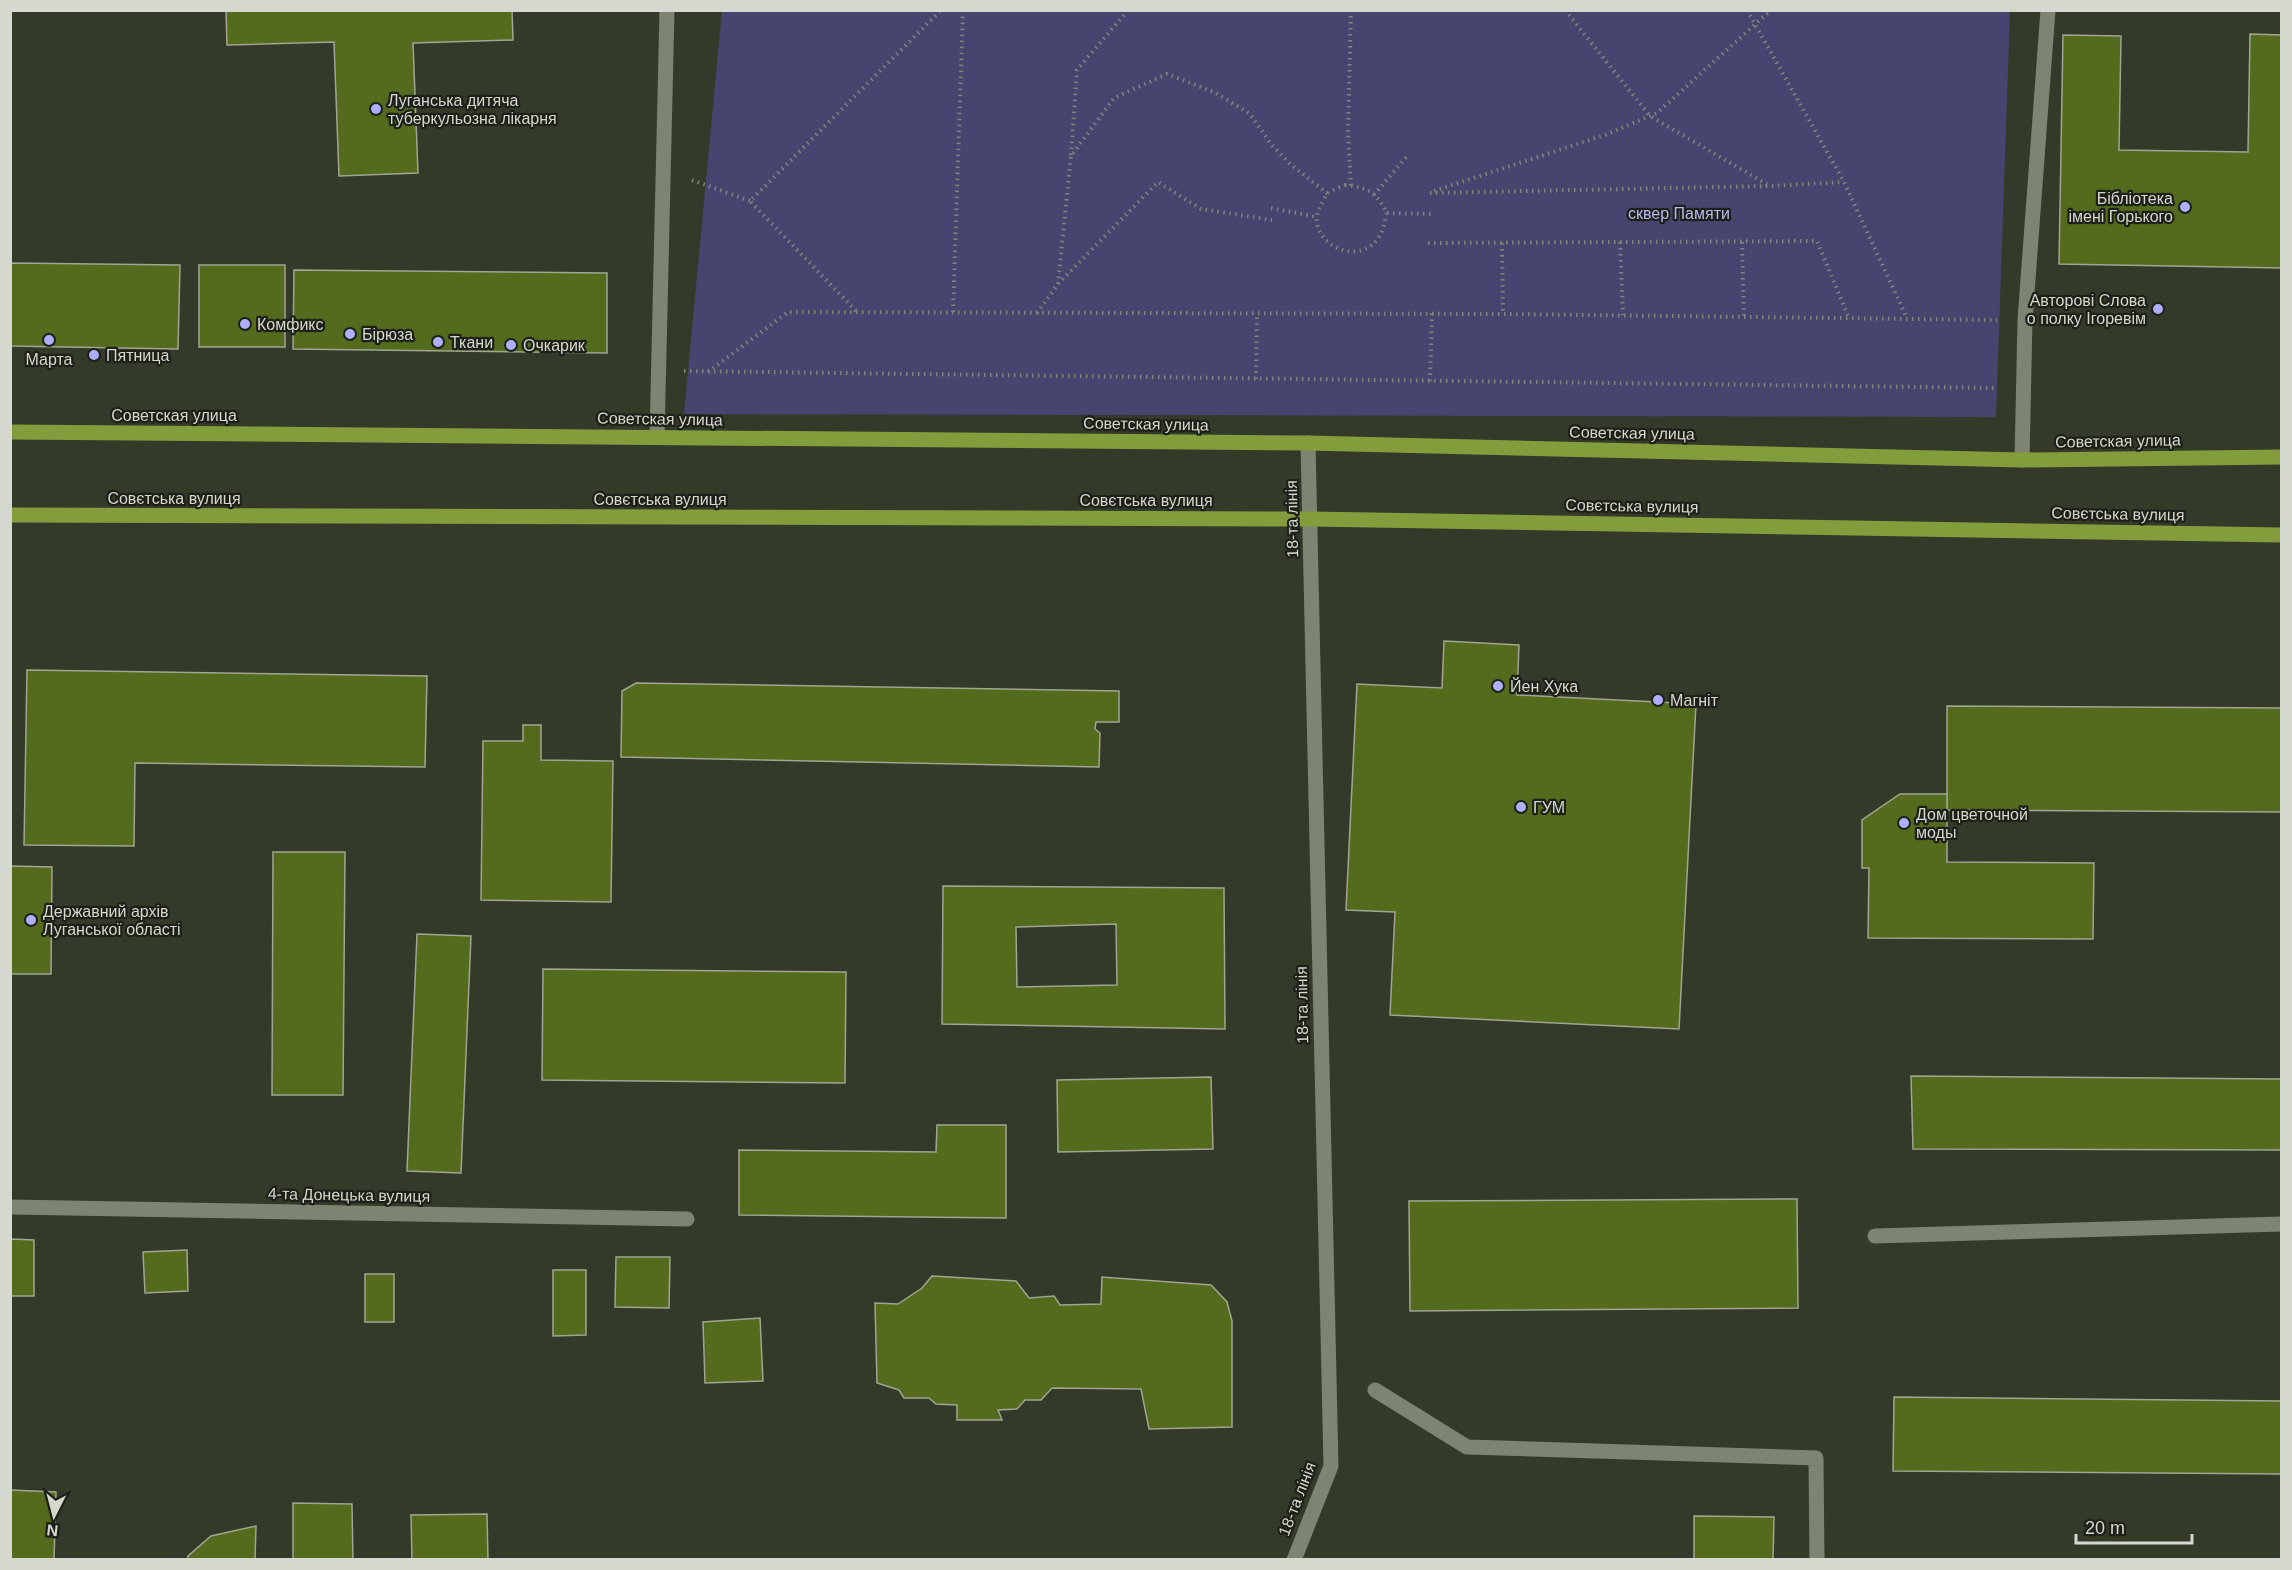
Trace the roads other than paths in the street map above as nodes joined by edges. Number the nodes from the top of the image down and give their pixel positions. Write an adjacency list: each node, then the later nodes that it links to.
1 (667, 10): 4 (street)
2 (2048, 10): 7 (street)
3 (10, 432): 4 (main road, Советская улица)
4 (657, 437): 5 (main road, Советская улица)
5 (1308, 443): 7 (main road, Советская улица); 9 (street, 18-та лінія)
6 (2282, 456): 7 (main road, Советская улица)
7 (2022, 460)
8 (10, 515): 9 (main road, Совєтська вулиця)
9 (1310, 519): 10 (main road, Совєтська вулиця); 16 (street, 18-та лінія)
10 (2282, 535)
11 (10, 1207): 12 (street, 4-та Донецька вулиця)
12 (687, 1219)
13 (2282, 1224): 14 (street)
14 (1875, 1236)
15 (1375, 1390): 17 (street)
16 (1294, 1560)
17 (1817, 1560)

